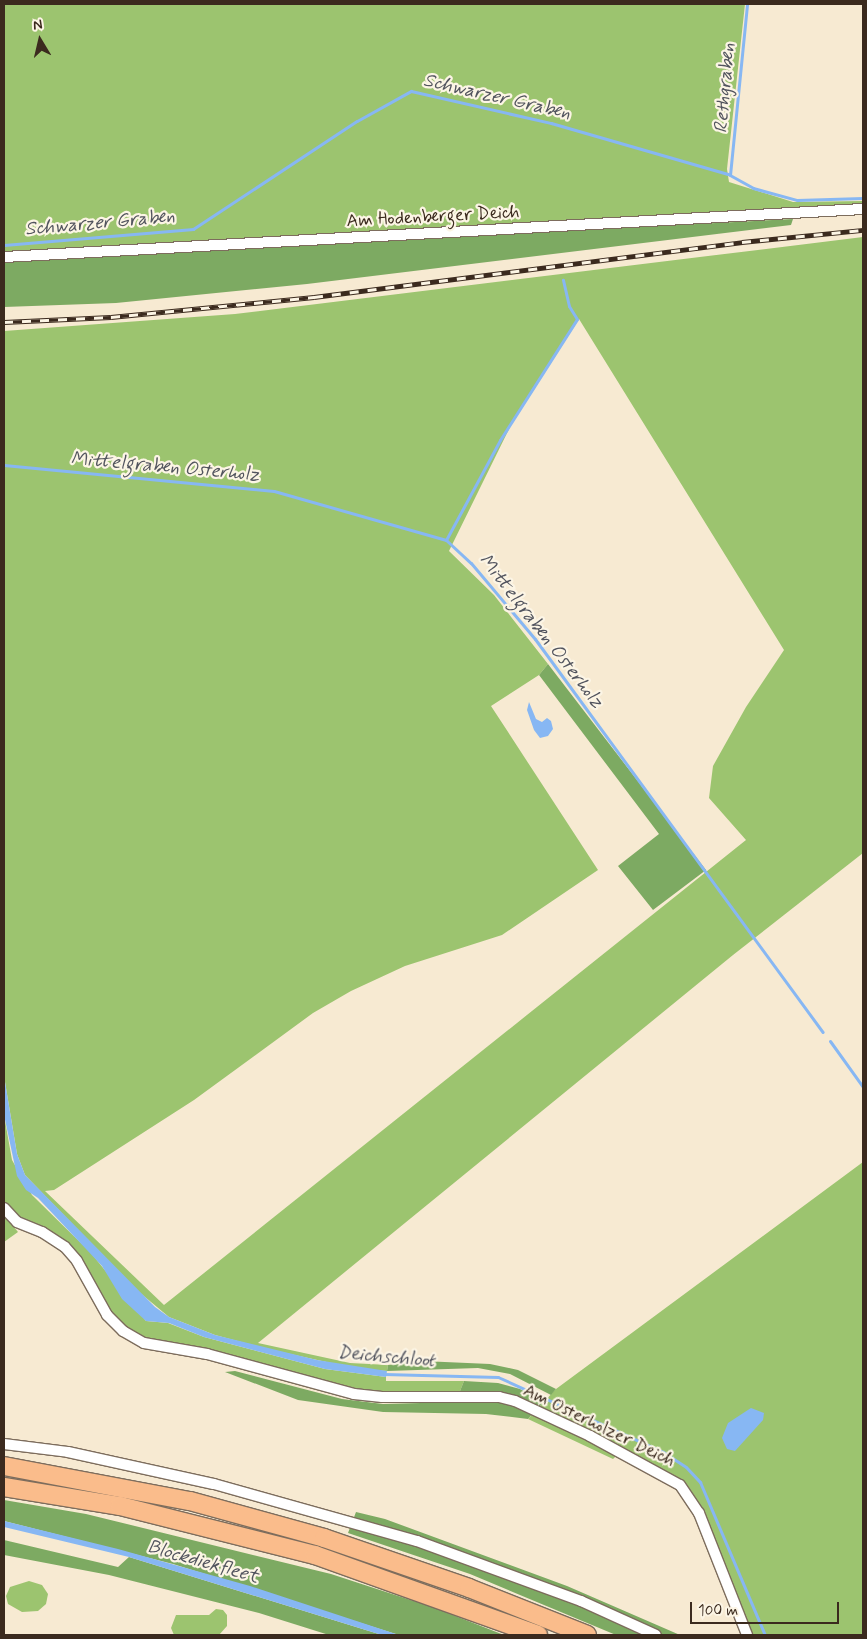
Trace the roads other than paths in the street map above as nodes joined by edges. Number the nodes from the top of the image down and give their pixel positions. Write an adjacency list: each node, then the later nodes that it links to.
1 (863, 209): 2 (street, Am Hodenberger Deich)
2 (4, 258)
3 (4, 1208): 10 (street, Am Osterholzer Deich)
4 (4, 1444): 9 (street)
5 (4, 1466): 8 (highway)
6 (4, 1486): 7 (highway)
7 (538, 1635)
8 (587, 1635)
9 (656, 1635)
10 (747, 1635)

